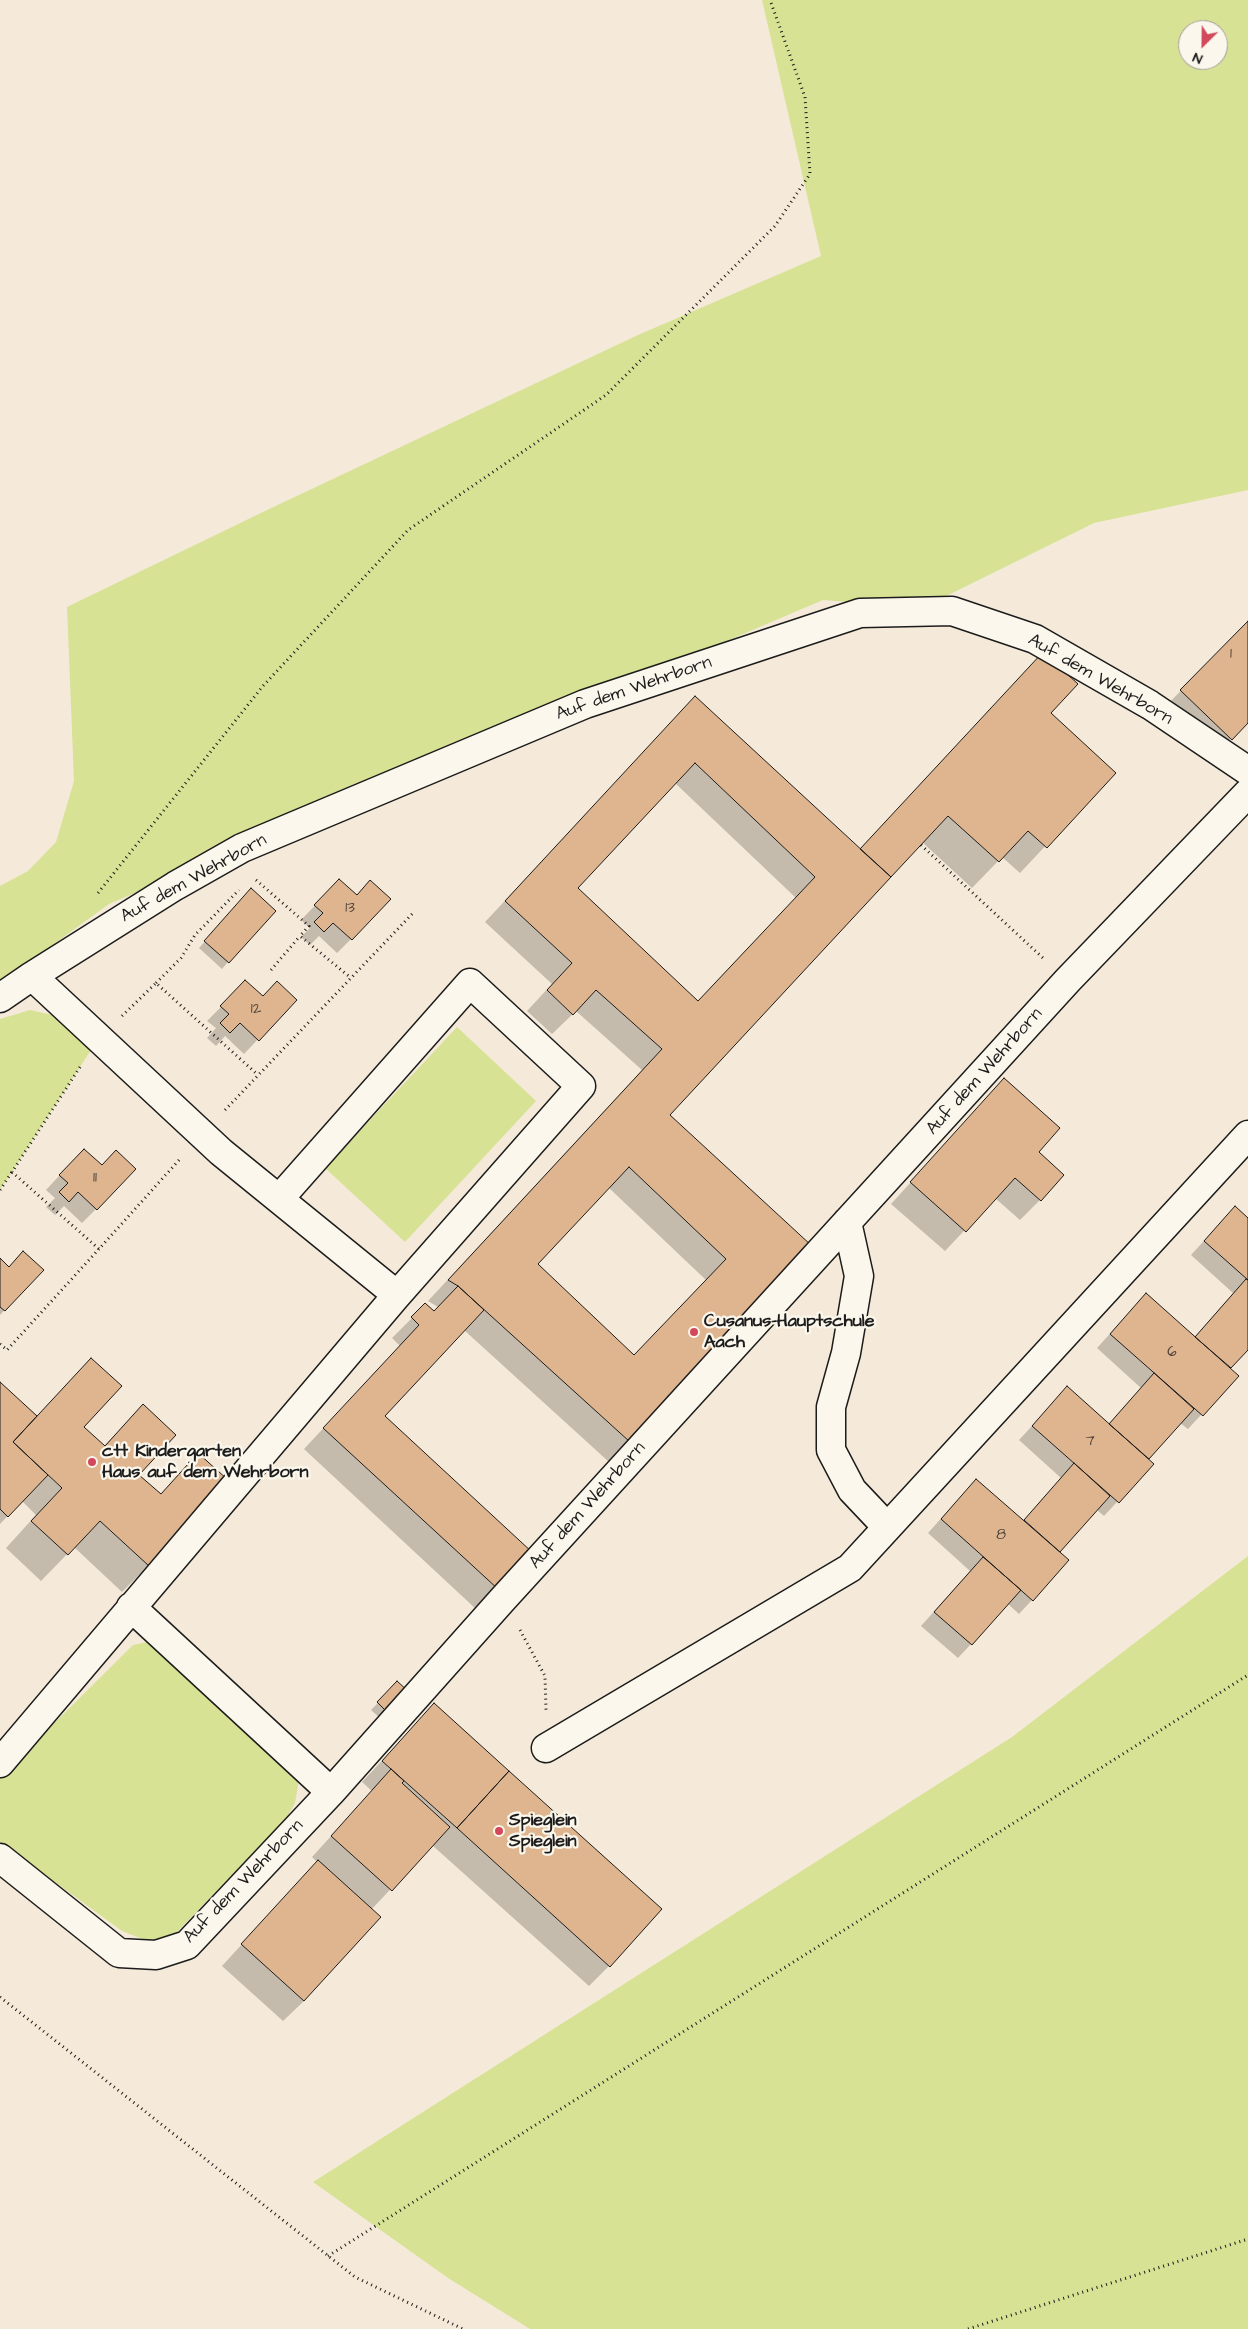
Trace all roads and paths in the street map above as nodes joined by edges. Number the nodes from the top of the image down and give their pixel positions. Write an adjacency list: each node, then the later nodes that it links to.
1 (770, 0): 7 (path)
2 (1248, 771): 10 (street, Auf dem Wehrborn)
3 (1248, 793): 12 (street, Auf dem Wehrborn)
4 (921, 845): 12 (path)
5 (253, 877): 8 (path)
6 (246, 883): 13 (path)
7 (93, 900)
8 (300, 936): 9 (path); 11 (path)
9 (271, 970)
10 (32, 976): 14 (street, Auf dem Wehrborn); 18 (street)
11 (351, 978)
12 (1068, 980): 19 (street, Auf dem Wehrborn)
13 (156, 983)
14 (0, 998)
15 (1248, 1135): 23 (street)
16 (12, 1172): 17 (path)
17 (0, 1190)
18 (279, 1199): 21 (street); 21 (street)
19 (847, 1222): 23 (street); 24 (street, Auf dem Wehrborn)
20 (99, 1249): 22 (path)
21 (397, 1295): 25 (street)
22 (0, 1344)
23 (887, 1528): 27 (street)
24 (503, 1599): 27 (path); 29 (street, Auf dem Wehrborn)
25 (132, 1606): 28 (street); 29 (street)
26 (1248, 1675): 33 (path)
27 (546, 1748)
28 (0, 1763)
29 (331, 1792): 30 (street, Auf dem Wehrborn)
30 (0, 1858)
31 (0, 1997): 33 (path)
32 (1248, 2240): 35 (path)
33 (328, 2256): 34 (path)
34 (463, 2329)
35 (968, 2329)

